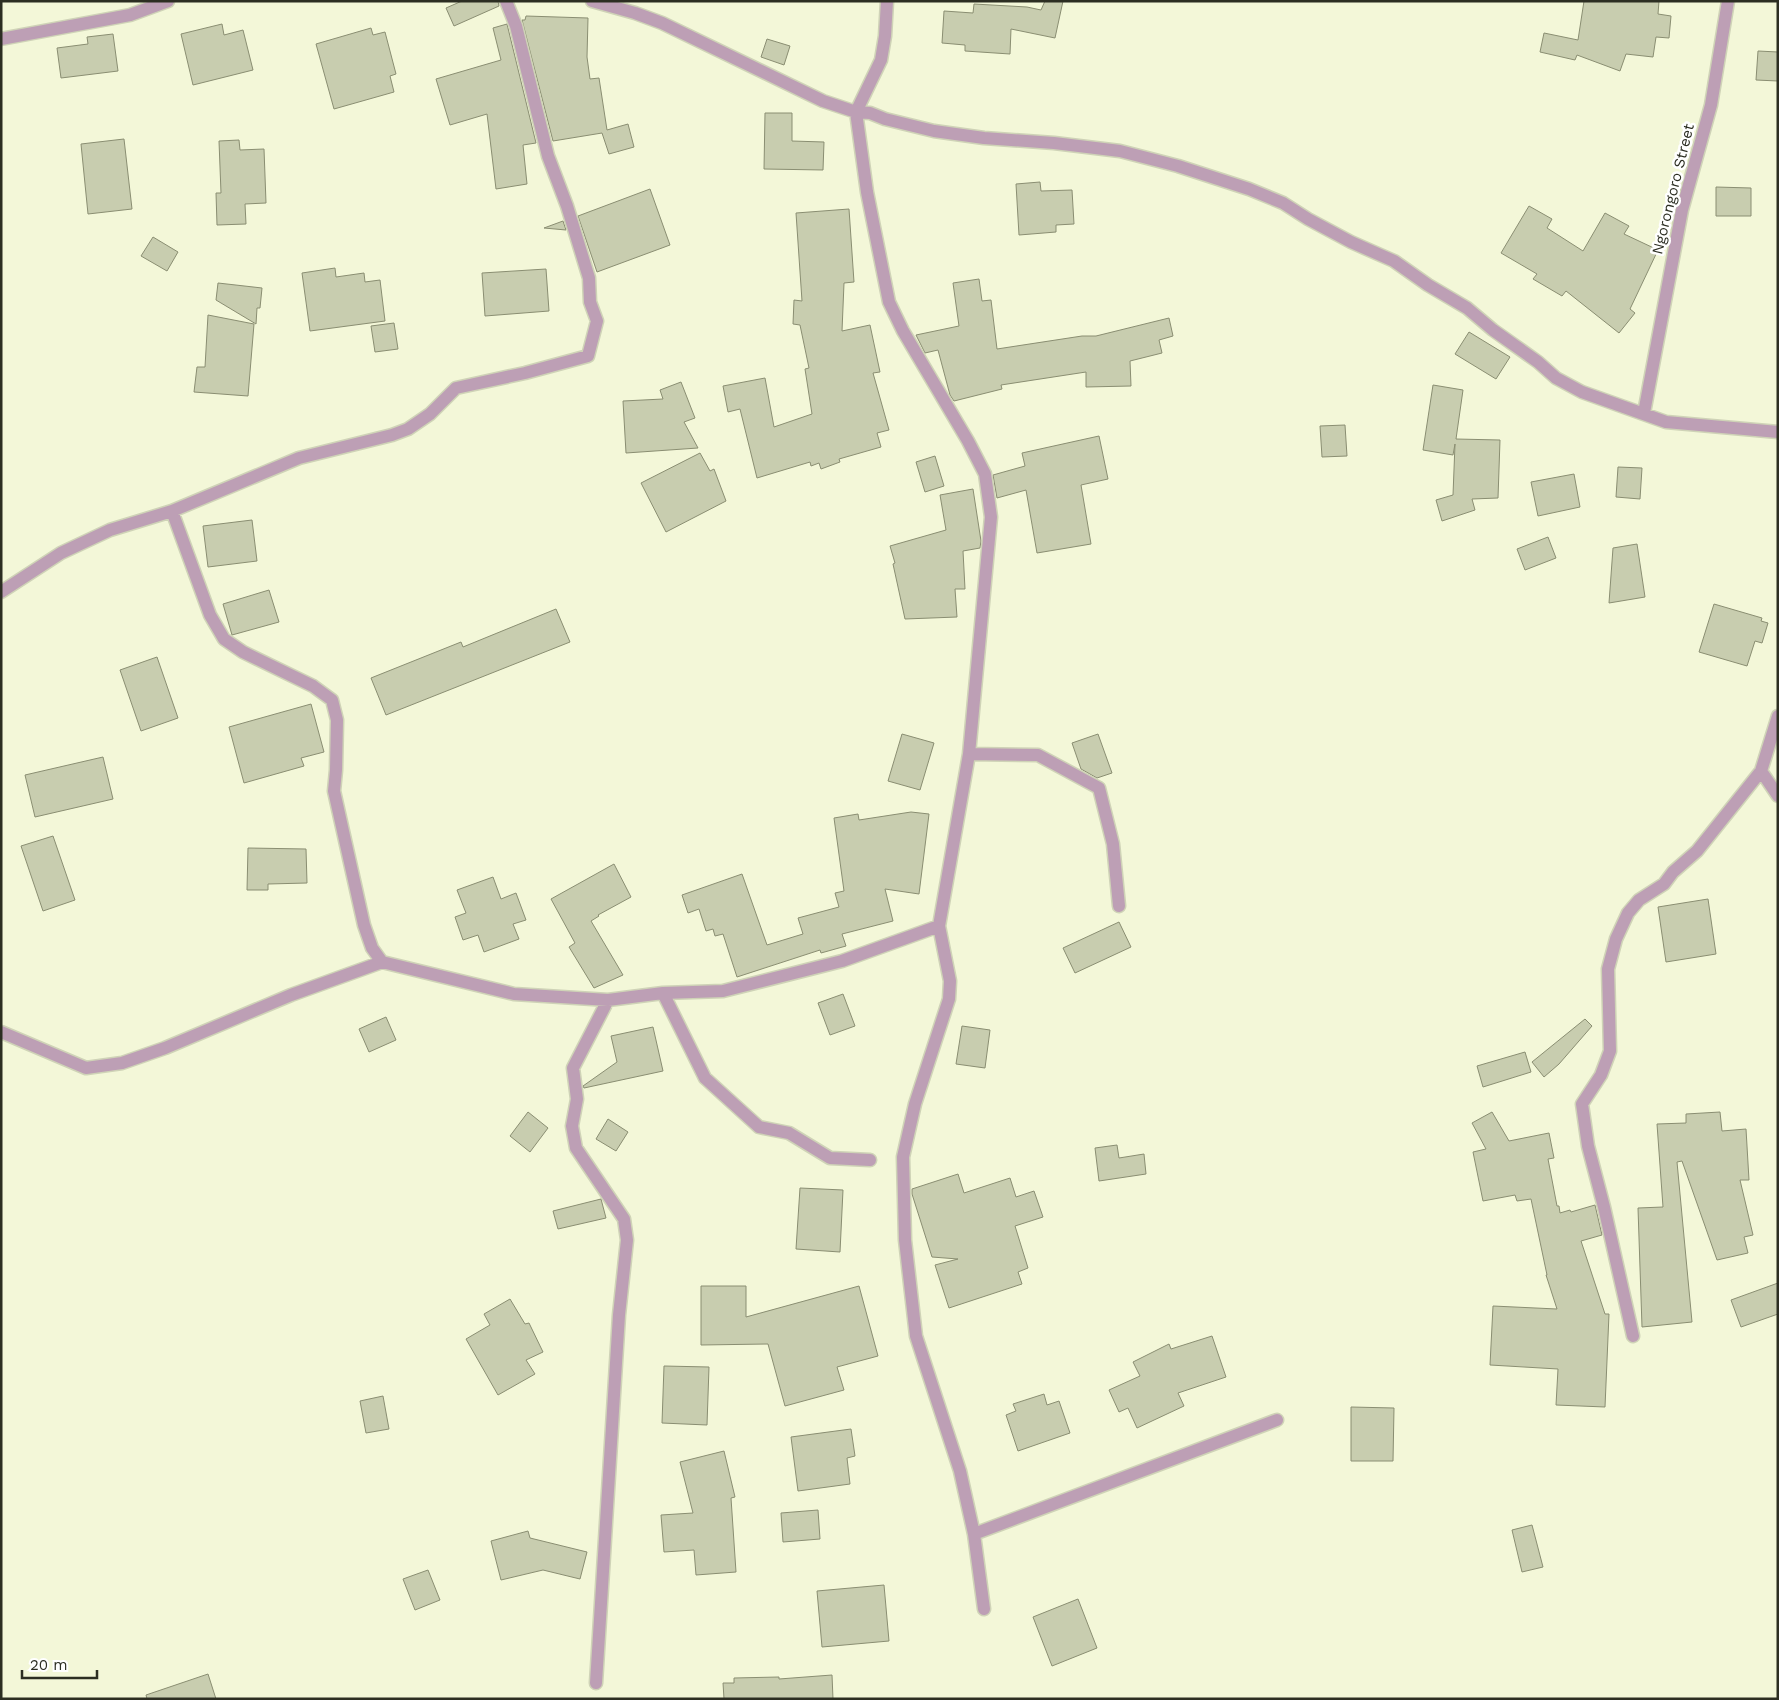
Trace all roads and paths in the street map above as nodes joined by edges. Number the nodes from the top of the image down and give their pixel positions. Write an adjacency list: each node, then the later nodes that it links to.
1 (168, 1): 6 (street)
2 (506, 1): 10 (street)
3 (592, 1): 7 (street)
4 (887, 1): 7 (street)
5 (1728, 1): 8 (street, Ngorongoro Street)
6 (1, 39)
7 (856, 112): 8 (street); 13 (street)
8 (1644, 413): 9 (street)
9 (1778, 432)
10 (172, 511): 11 (street); 18 (street)
11 (1, 592)
12 (1778, 716): 14 (street)
13 (969, 754): 16 (street); 17 (street)
14 (1761, 771): 15 (street); 23 (street)
15 (1778, 796)
16 (1119, 906)
17 (939, 926): 19 (street); 25 (street)
18 (382, 962): 20 (street); 21 (street)
19 (663, 993): 20 (street); 22 (street)
20 (608, 1000): 27 (street)
21 (1, 1032)
22 (870, 1160)
23 (1633, 1336)
24 (1277, 1420): 25 (street)
25 (974, 1534): 26 (street)
26 (984, 1609)
27 (596, 1683)

